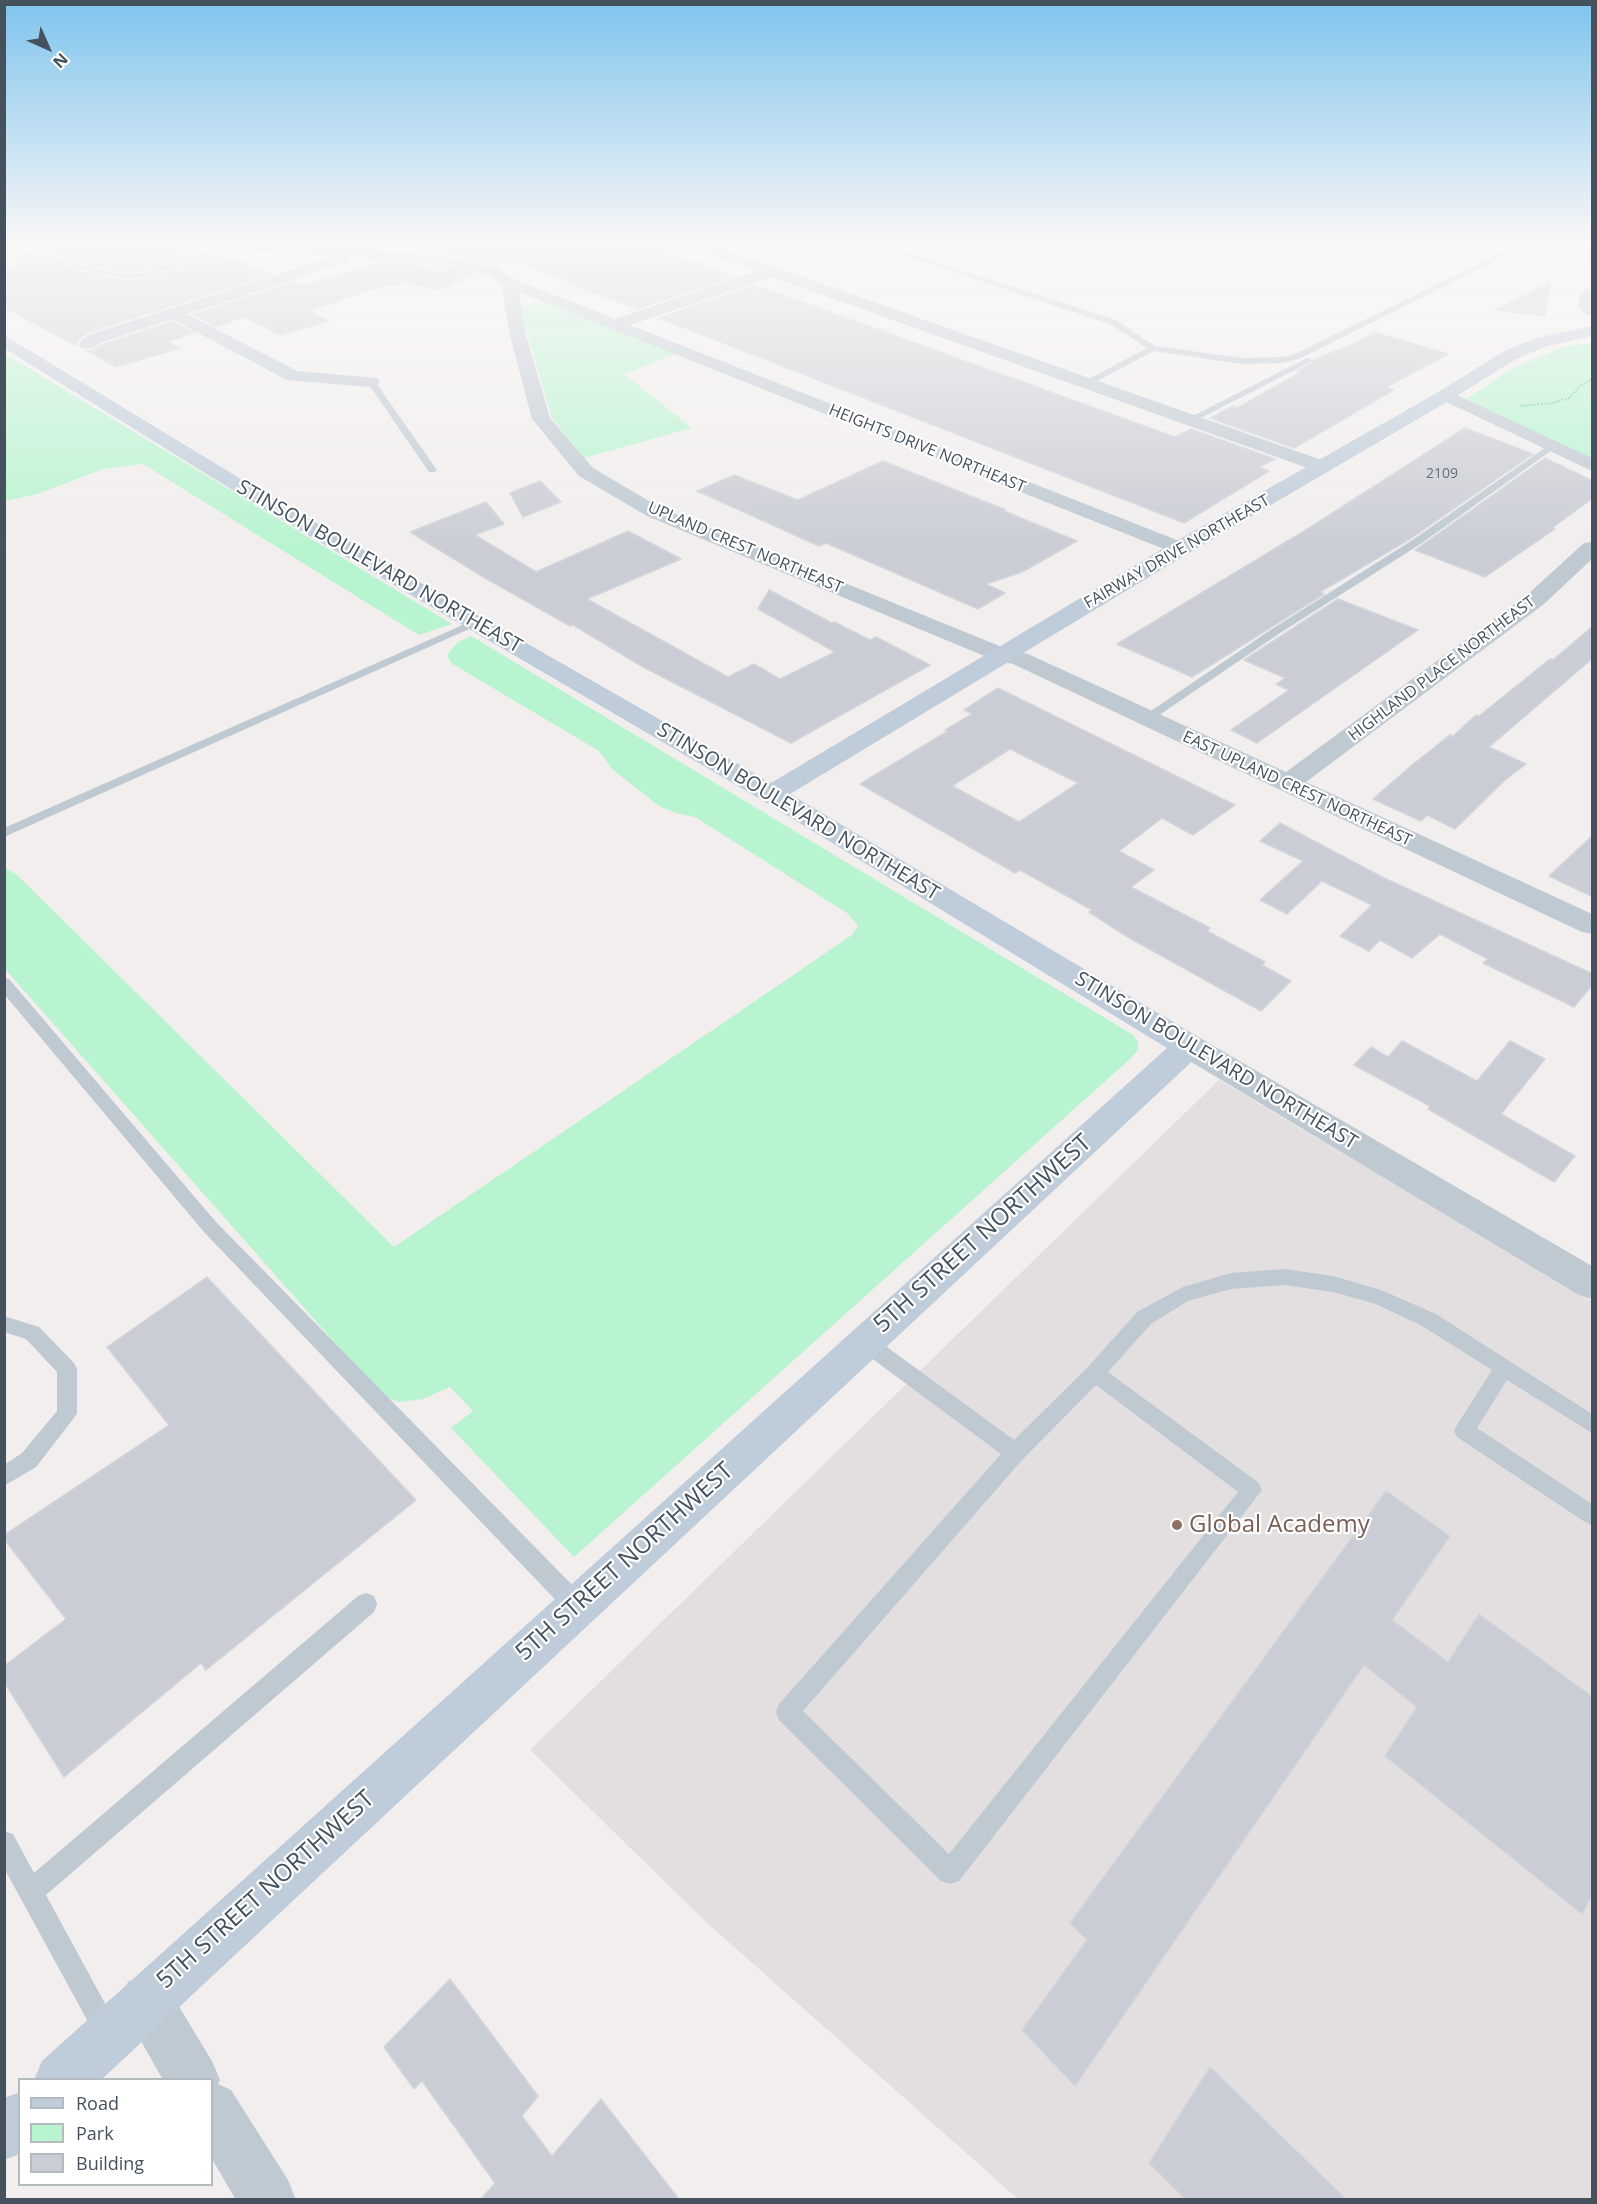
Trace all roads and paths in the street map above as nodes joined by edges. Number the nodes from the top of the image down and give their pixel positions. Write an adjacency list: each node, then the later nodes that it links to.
1 (234, 345): 12 (street)
2 (521, 345): 24 (street, UPLAND CREST NORTHEAST)
3 (664, 345): 22 (street, HEIGHTS DRIVE NORTHEAST)
4 (976, 345): 13 (street)
5 (1148, 345): 10 (lane)
6 (1321, 345): 10 (lane)
7 (1340, 345): 16 (lane)
8 (1535, 345): 14 (street, FAIRWAY DRIVE NORTHEAST)
9 (9, 346): 23 (street, STINSON BOULEVARD NORTHEAST)
10 (1153, 348): 13 (lane)
11 (1593, 380): 15 (path)
12 (371, 382): 20 (lane)
13 (1086, 384): 16 (street)
14 (1446, 395): 17 (street); 19 (street, FAIRWAY DRIVE NORTHEAST)
15 (1515, 406)
16 (1190, 420): 19 (street)
17 (1552, 446): 18 (street); 25 (lane)
18 (1593, 465)
19 (1323, 467): 22 (street, FAIRWAY DRIVE NORTHEAST)
20 (432, 470)
21 (1593, 548): 26 (street, HIGHLAND PLACE NORTHEAST)
22 (1179, 549): 24 (street, FAIRWAY DRIVE NORTHEAST)
23 (474, 623): 27 (street, STINSON BOULEVARD NORTHEAST); 28 (lane)
24 (1002, 655): 25 (street, EAST UPLAND CREST NORTHEAST); 27 (street, FAIRWAY DRIVE NORTHEAST)
25 (1145, 719): 26 (street, EAST UPLAND CREST NORTHEAST)
26 (1287, 784): 29 (street, EAST UPLAND CREST NORTHEAST)
27 (771, 794): 31 (street, STINSON BOULEVARD NORTHEAST)
28 (4, 833)
29 (1593, 925)
30 (4, 983): 42 (lane)
31 (1189, 1046): 32 (street, STINSON BOULEVARD NORTHEAST); 34 (street, 5TH STREET NORTHWEST)
32 (1593, 1284)
33 (4, 1324): 39 (lane)
34 (866, 1342): 38 (lane); 42 (street, 5TH STREET NORTHWEST)
35 (1504, 1368): 36 (lane); 37 (lane); 40 (lane)
36 (1095, 1372): 38 (lane); 38 (lane)
37 (1593, 1424)
38 (1016, 1453)
39 (4, 1477)
40 (1593, 1515)
41 (366, 1604): 44 (lane)
42 (577, 1606): 45 (street, 5TH STREET NORTHWEST)
43 (4, 1843): 44 (lane)
44 (31, 1892): 46 (lane)
45 (146, 2000): 46 (street, 5TH STREET NORTHWEST); 48 (street)
46 (109, 2035): 47 (street, 5TH STREET NORTHWEST)
47 (63, 2078)
48 (192, 2078)
49 (213, 2111): 52 (street)
50 (18, 2121): 51 (street)
51 (4, 2133)
52 (268, 2199)

